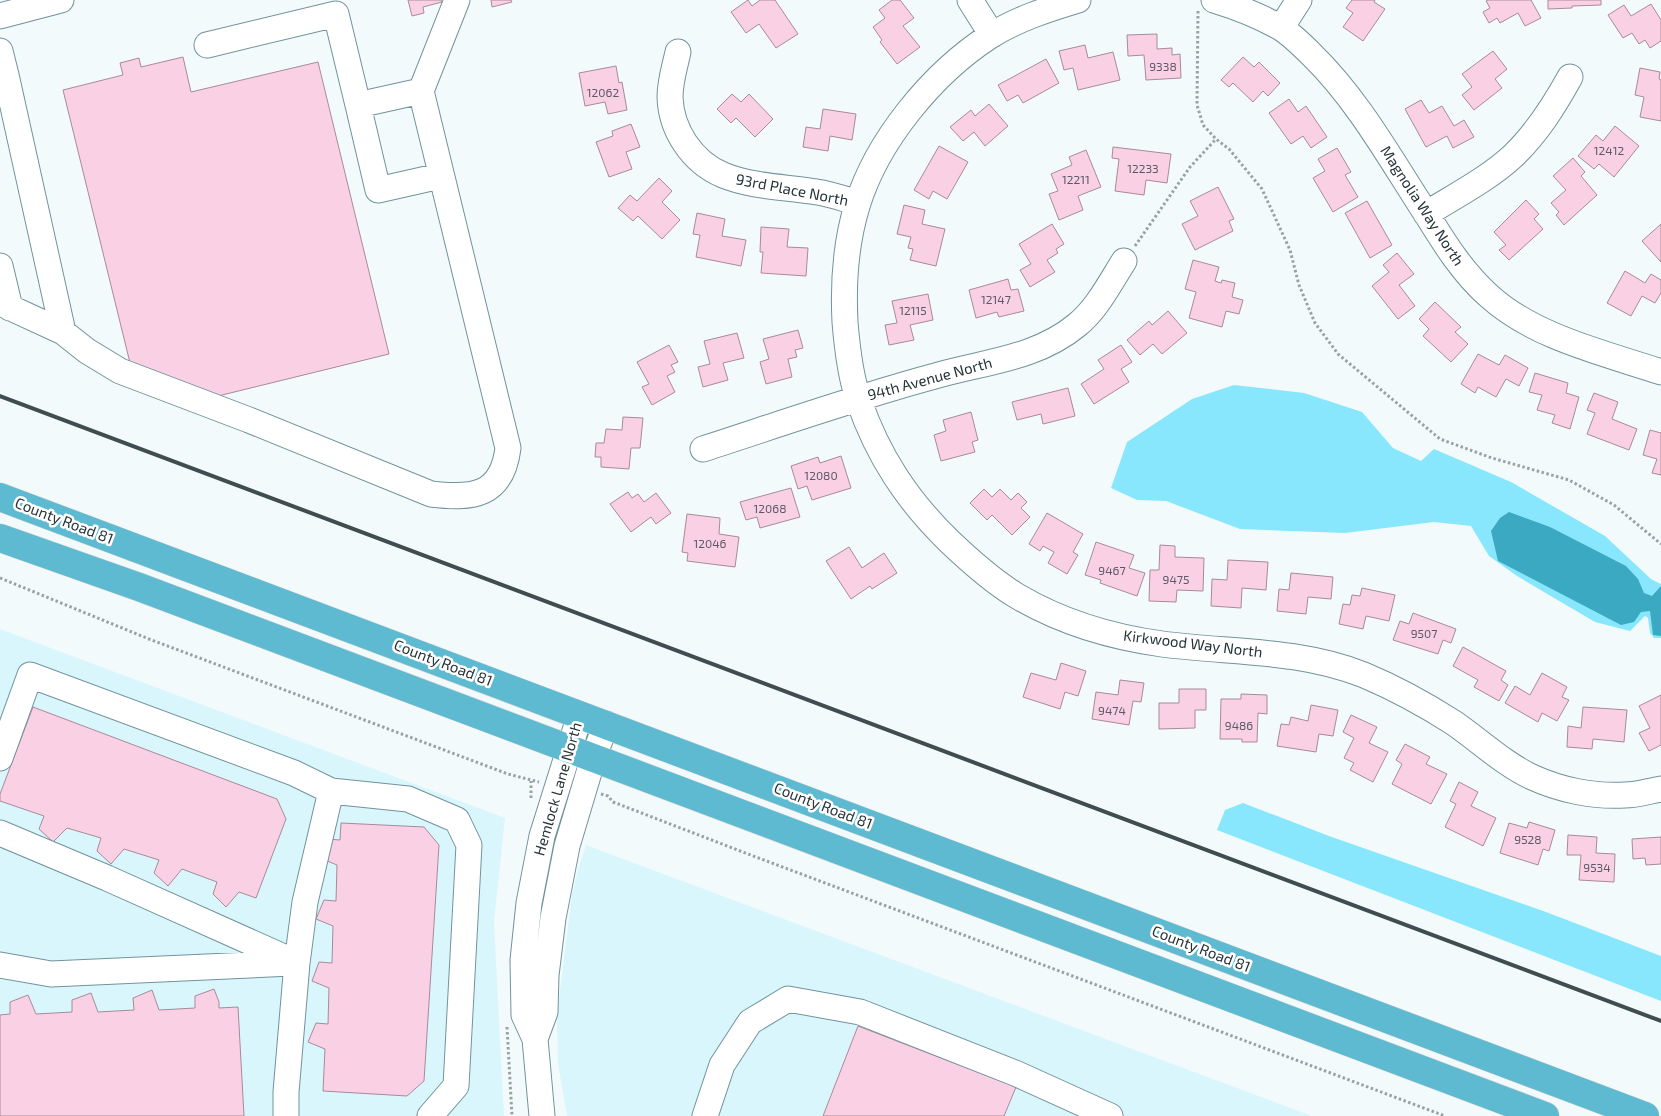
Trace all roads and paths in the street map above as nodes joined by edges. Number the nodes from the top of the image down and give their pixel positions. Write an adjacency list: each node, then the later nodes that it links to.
1 (61, 0): 7 (street)
2 (457, 0): 15 (street)
3 (970, 0): 9 (street)
4 (1078, 0): 9 (street, Kirkwood Way North)
5 (1299, 0): 8 (street)
6 (1206, 5): 8 (street, Magnolia Way North); 17 (path)
7 (0, 16)
8 (1281, 28): 20 (street, Magnolia Way North)
9 (992, 35): 19 (street, Kirkwood Way North)
10 (207, 45): 16 (street)
11 (0, 51): 13 (street)
12 (678, 52): 19 (street, 93rd Place North)
13 (3, 76): 24 (street)
14 (1570, 77): 20 (street)
15 (421, 90): 16 (street); 18 (street)
16 (358, 105): 18 (street)
17 (1216, 139): 21 (path); 30 (path)
18 (440, 176): 24 (street)
19 (858, 203): 26 (street, Kirkwood Way North)
20 (1426, 214): 25 (street, Magnolia Way North)
21 (1124, 261): 26 (street, 94th Avenue North)
22 (0, 266): 23 (street)
23 (5, 306): 24 (street)
24 (63, 332)
25 (1661, 372)
26 (858, 399): 27 (street, 94th Avenue North); 37 (street, Kirkwood Way North)
27 (703, 449)
28 (0, 497): 32 (highway, County Road 81)
29 (0, 538): 34 (highway)
30 (1661, 544)
31 (0, 578): 36 (path)
32 (580, 714): 33 (highway, County Road 81); 34 (street, Hemlock Lane North)
33 (606, 724): 34 (street, Hemlock Lane North); 51 (highway, County Road 81)
34 (581, 754): 36 (street, Hemlock Lane North); 38 (street, Hemlock Lane North); 50 (highway)
35 (0, 758): 39 (street)
36 (557, 784): 43 (street, Hemlock Lane North)
37 (1661, 789)
38 (584, 790): 43 (street, Hemlock Lane North); 49 (path)
39 (331, 791): 41 (street); 45 (street)
40 (0, 833): 41 (street)
41 (298, 963): 42 (street); 44 (street)
42 (0, 965)
43 (535, 1040): 46 (street, Hemlock Lane North)
44 (286, 1116)
45 (430, 1116)
46 (542, 1116)
47 (705, 1116): 48 (street)
48 (1110, 1116)
49 (1444, 1116)
50 (1545, 1116)
51 (1645, 1116)

